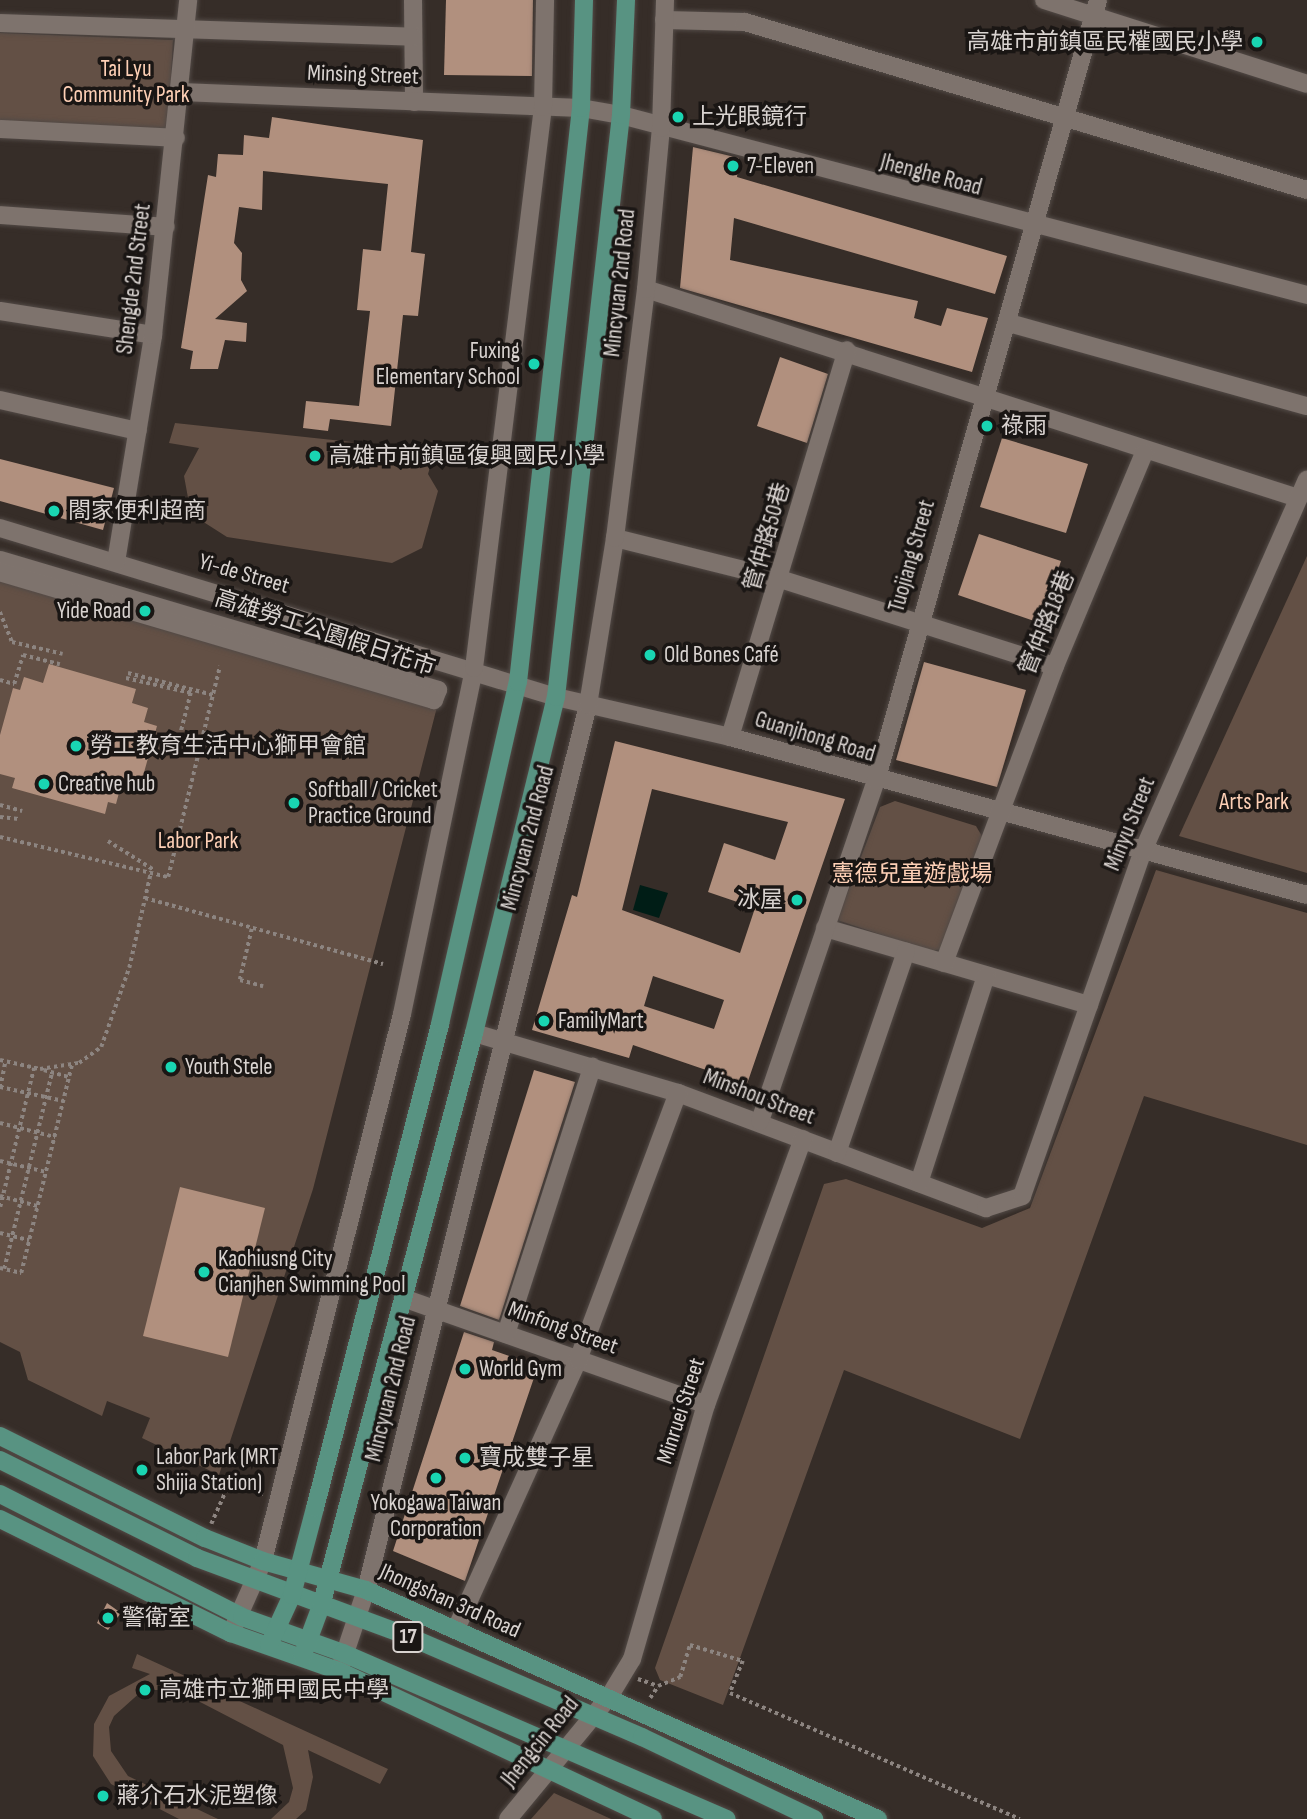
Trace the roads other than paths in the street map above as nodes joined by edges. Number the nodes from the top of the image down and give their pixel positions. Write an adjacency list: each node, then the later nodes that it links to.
1 (188, 0): 11 (street, Shengde 2nd Street)
2 (413, 0): 12 (street)
3 (545, 0): 16 (street)
4 (583, 0): 17 (main road, Mincyuan 2nd Road)
5 (626, 0): 18 (main road, Mincyuan 2nd Road)
6 (665, 0): 9 (street, Mincyuan 2nd Road)
7 (1044, 0): 8 (street)
8 (1096, 7): 13 (street); 19 (street, Tuojiang Street)
9 (664, 20): 19 (street); 20 (street, Mincyuan 2nd Road)
10 (0, 23): 11 (street)
11 (188, 27): 12 (street); 14 (street, Shengde 2nd Street)
12 (413, 37): 15 (street)
13 (1307, 84)
14 (181, 92): 15 (street, Minsing Street); 22 (street, Shengde 2nd Street)
15 (414, 102): 16 (street, Minsing Street)
16 (543, 107): 17 (street, Jhenghe Road); 48 (street)
17 (581, 108): 18 (street, Jhenghe Road); 49 (main road, Mincyuan 2nd Road)
18 (621, 115): 20 (street, Jhenghe Road); 50 (main road, Mincyuan 2nd Road)
19 (1065, 119): 23 (street); 26 (street, Tuojiang Street)
20 (661, 128): 26 (street, Jhenghe Road); 27 (street, Mincyuan 2nd Road)
21 (0, 129): 22 (street)
22 (176, 138): 25 (street, Shengde 2nd Street)
23 (1307, 190)
24 (0, 215): 25 (street)
25 (166, 227): 31 (street, Shengde 2nd Street)
26 (1036, 228): 28 (street, Jhenghe Road); 30 (street, Tuojiang Street)
27 (646, 289): 32 (street); 41 (street, Mincyuan 2nd Road)
28 (1307, 295)
29 (0, 311): 31 (street)
30 (1009, 323): 33 (street, Tuojiang Street); 35 (street)
31 (153, 335): 36 (street, Shengde 2nd Street)
32 (847, 350): 33 (street); 45 (street, 管仲路50巷)
33 (982, 397): 37 (street); 46 (street, Tuojiang Street)
34 (0, 400): 36 (street)
35 (1307, 406)
36 (138, 431): 43 (street, Shengde 2nd Street)
37 (1144, 453): 39 (street); 47 (street, 管仲路18巷)
38 (1307, 480): 39 (street, Minyu Street)
39 (1298, 498): 55 (street, Minyu Street)
40 (0, 528): 43 (street, Yi-de Street)
41 (615, 538): 45 (street); 51 (street, Mincyuan 2nd Road)
42 (0, 560): 44 (street, 高雄勞工公園假日花市)
43 (116, 562): 48 (street, Yi-de Street)
44 (0, 572)
45 (780, 579): 46 (street); 52 (street, 管仲路50巷)
46 (917, 625): 47 (street); 53 (street, Tuojiang Street)
47 (1055, 666): 54 (street, 管仲路18巷)
48 (474, 668): 49 (street, Guanjhong Road); 80 (street)
49 (519, 682): 50 (street, Guanjhong Road); 81 (main road, Mincyuan 2nd Road)
50 (556, 697): 51 (street, Guanjhong Road); 62 (main road, Mincyuan 2nd Road)
51 (588, 705): 52 (street, Guanjhong Road); 63 (street, Mincyuan 2nd Road)
52 (730, 737): 53 (street, Guanjhong Road)
53 (876, 781): 54 (street, Guanjhong Road); 57 (street, Tuojiang Street)
54 (1001, 814): 55 (street, Guanjhong Road); 59 (street, 管仲路18巷)
55 (1143, 850): 56 (street, Guanjhong Road); 61 (street, Minyu Street)
56 (1307, 895)
57 (825, 928): 58 (street); 66 (street, Tuojiang Street)
58 (906, 953): 59 (street); 68 (street)
59 (944, 963): 60 (street)
60 (986, 976): 61 (street); 69 (street)
61 (1089, 1006): 70 (street, Minyu Street)
62 (474, 1032): 63 (street, Minshou Street); 71 (main road, Mincyuan 2nd Road)
63 (500, 1040): 64 (street, Minshou Street); 72 (street, Mincyuan 2nd Road)
64 (592, 1067): 65 (street, Minshou Street); 73 (street)
65 (678, 1093): 66 (street, Minshou Street); 74 (street)
66 (760, 1121): 67 (street, Minshou Street)
67 (803, 1139): 68 (street, Minshou Street); 75 (street, Minruei Street)
68 (836, 1153): 69 (street, Minshou Street)
69 (919, 1183): 70 (street, Minshou Street)
70 (1022, 1196)
71 (403, 1298): 72 (street, Minfong Street); 82 (main road, Mincyuan 2nd Road)
72 (436, 1310): 73 (street, Minfong Street); 84 (street, Mincyuan 2nd Road)
73 (506, 1334): 74 (street, Minfong Street)
74 (578, 1360): 75 (street, Minfong Street); 89 (street)
75 (706, 1405): 94 (street, Minruei Street)
76 (0, 1437): 80 (main road, Jhongshan 3rd Road / 17)
77 (0, 1460): 83 (main road, 17)
78 (0, 1494): 87 (main road, 17)
79 (0, 1519): 90 (main road, 17)
80 (263, 1561): 81 (main road, Jhongshan 3rd Road / 17); 83 (street)
81 (298, 1572): 82 (main road, Jhongshan 3rd Road / 17); 85 (main road, Mincyuan 2nd Road)
82 (329, 1577): 84 (main road, Jhongshan 3rd Road / 17); 86 (main road, Mincyuan 2nd Road)
83 (255, 1581): 85 (main road, 17); 87 (street)
84 (366, 1590): 88 (street, Mincyuan 2nd Road); 89 (main road, Jhongshan 3rd Road / 17)
85 (292, 1595): 86 (main road, 17); 91 (main road, Mincyuan 2nd Road)
86 (321, 1606): 88 (main road, 17); 92 (main road, Mincyuan 2nd Road)
87 (242, 1617): 90 (street); 91 (main road, 17)
88 (358, 1620): 93 (street, Mincyuan 2nd Road); 95 (main road, 17)
89 (456, 1629): 94 (main road, Jhongshan 3rd Road / 17)
90 (231, 1633): 91 (main road, 17)
91 (273, 1638): 92 (main road, 17)
92 (305, 1649): 93 (main road, 17)
93 (341, 1662): 96 (main road, 17); 97 (main road, 17)
94 (609, 1697): 95 (street, Jhengcin Road); 102 (main road, Jhongshan 3rd Road / 17)
95 (592, 1717): 96 (street, Jhengcin Road); 101 (main road, 17)
96 (568, 1747): 97 (street, Jhengcin Road); 100 (main road, 17)
97 (549, 1772): 98 (street, Jhengcin Road); 99 (main road, 17)
98 (508, 1819)
99 (653, 1819)
100 (727, 1819)
101 (814, 1819)
102 (878, 1819)

